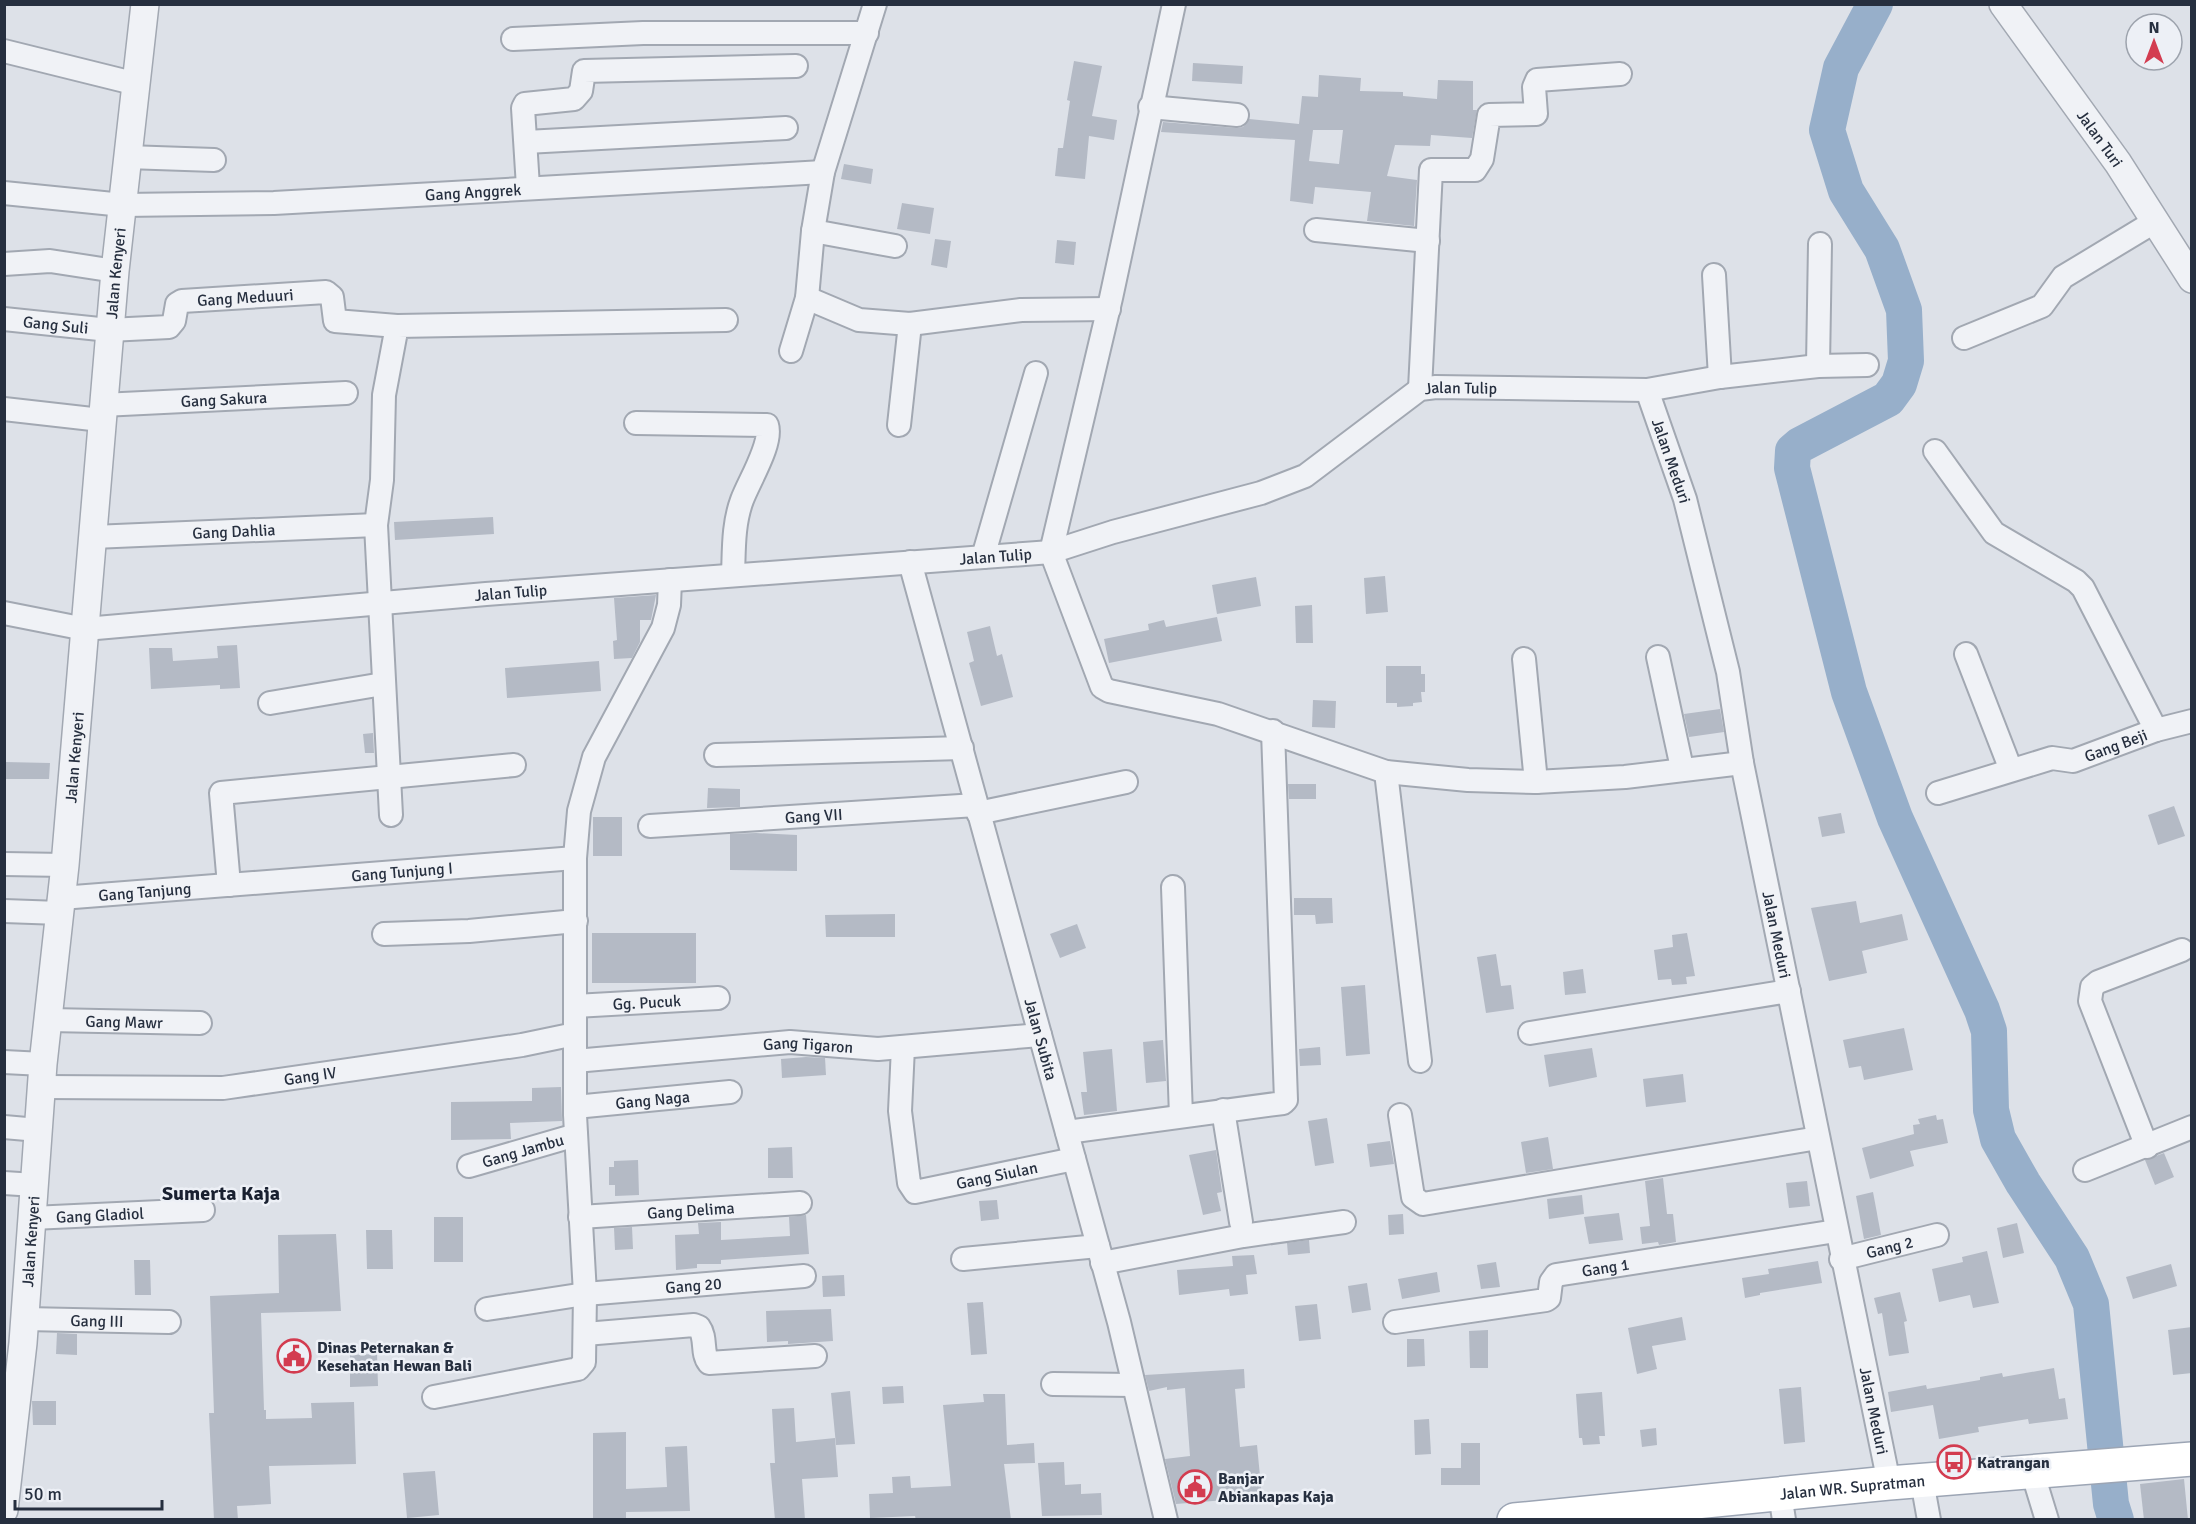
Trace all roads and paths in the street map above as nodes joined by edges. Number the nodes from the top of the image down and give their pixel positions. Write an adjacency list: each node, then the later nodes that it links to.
1 (146, 4): 10 (street, Jalan Kenyeri)
2 (875, 4): 5 (street)
3 (1174, 4): 11 (street)
4 (2003, 4): 21 (street, Jalan Turi)
5 (867, 33): 6 (street); 17 (street)
6 (513, 39)
7 (4, 51): 10 (street)
8 (796, 66): 14 (street)
9 (1620, 74): 24 (street)
10 (137, 84): 15 (street, Jalan Kenyeri)
11 (1150, 107): 12 (street); 33 (street)
12 (1237, 115)
13 (786, 128): 14 (street)
14 (526, 142): 18 (street)
15 (127, 157): 16 (street); 20 (street, Jalan Kenyeri)
16 (214, 160)
17 (823, 172): 18 (street, Gang Anggrek); 23 (street)
18 (528, 188): 20 (street, Gang Anggrek)
19 (4, 193): 20 (street, Gang Anggrek)
20 (123, 205): 29 (street, Jalan Kenyeri)
21 (2154, 222): 27 (street, Jalan Turi); 39 (street)
22 (1316, 230): 24 (street)
23 (813, 231): 26 (street); 32 (street)
24 (1428, 241): 45 (street)
25 (1820, 244): 42 (street)
26 (895, 246)
27 (2184, 251): 31 (street, Jalan Turi)
28 (4, 264): 29 (street)
29 (115, 271): 38 (street, Jalan Kenyeri)
30 (1714, 275): 44 (street)
31 (2192, 279)
32 (807, 298): 36 (street); 40 (street)
33 (1108, 309): 36 (street); 55 (street)
34 (4, 319): 38 (street, Gang Suli)
35 (726, 320): 37 (street)
36 (910, 324): 51 (street)
37 (397, 326): 38 (street, Gang Meduuri); 53 (street)
38 (109, 330): 49 (street, Jalan Kenyeri)
39 (1964, 338)
40 (790, 351)
41 (1868, 364): 42 (street, Jalan Tulip)
42 (1818, 366): 44 (street, Jalan Tulip)
43 (1036, 373): 56 (street)
44 (1720, 377): 46 (street, Jalan Tulip)
45 (1420, 389): 46 (street, Jalan Tulip); 55 (street, Jalan Tulip)
46 (1647, 390): 73 (street, Jalan Meduri)
47 (346, 393): 49 (street, Gang Sakura)
48 (4, 410): 49 (street, Gang Sakura)
49 (102, 412): 54 (street, Jalan Kenyeri)
50 (636, 423): 58 (street)
51 (899, 425)
52 (1935, 451): 69 (street)
53 (376, 525): 54 (street, Gang Dahlia); 60 (street)
54 (93, 537): 62 (street, Jalan Kenyeri)
55 (1051, 552): 56 (street, Jalan Tulip); 70 (street)
56 (983, 557): 57 (street, Jalan Tulip)
57 (910, 562): 58 (street, Jalan Tulip); 71 (street, Jalan Subita)
58 (733, 575): 59 (street, Jalan Tulip)
59 (669, 580): 60 (street, Jalan Tulip); 85 (street)
60 (378, 604): 62 (street, Jalan Tulip); 66 (street)
61 (4, 613): 62 (street, Jalan Tulip)
62 (86, 629): 87 (street, Jalan Kenyeri)
63 (1966, 654): 76 (street)
64 (1659, 657): 75 (street)
65 (1524, 659): 80 (street)
66 (383, 684): 67 (street); 78 (street)
67 (270, 703)
68 (2191, 723): 69 (street, Gang Beji)
69 (2156, 730): 76 (street, Gang Beji)
70 (1273, 731): 77 (street); 110 (street)
71 (962, 748): 72 (street); 82 (street, Jalan Subita)
72 (716, 755)
73 (1742, 763): 75 (street); 95 (street, Jalan Meduri)
74 (514, 765): 78 (street)
75 (1683, 768): 80 (street)
76 (2012, 770): 81 (street, Gang Beji)
77 (1386, 772): 80 (street); 105 (street)
78 (389, 777): 83 (street); 88 (street)
79 (1126, 782): 82 (street, Gang VII)
80 (1536, 782)
81 (1938, 793)
82 (977, 809): 84 (street, Gang VII); 102 (street, Jalan Subita)
83 (392, 815)
84 (650, 826)
85 (575, 858): 88 (street, Gang Tunjung I); 92 (street)
86 (4, 864): 87 (street)
87 (65, 865): 90 (street, Jalan Kenyeri)
88 (229, 885): 90 (street, Gang Tanjung)
89 (1173, 887): 112 (street)
90 (61, 905): 91 (street, Gang Tanjung); 98 (street, Jalan Kenyeri)
91 (13, 911)
92 (576, 921): 93 (street); 97 (street)
93 (384, 934)
94 (2181, 950): 119 (street)
95 (1789, 990): 100 (street); 118 (street, Jalan Meduri)
96 (718, 998): 97 (street, Gg. Pucuk)
97 (575, 1006): 101 (street)
98 (49, 1020): 99 (street, Gang Mawr); 107 (street, Jalan Kenyeri)
99 (200, 1023)
100 (1530, 1033)
101 (575, 1034): 104 (street); 107 (street, Gang IV)
102 (1040, 1035): 103 (street, Gang Tigaron); 116 (street, Jalan Subita)
103 (903, 1047): 104 (street, Gang Tigaron); 120 (street, Gang Siulan)
104 (575, 1061): 109 (street)
105 (1420, 1061)
106 (4, 1062): 107 (street, Gang IV)
107 (43, 1075): 115 (street, Jalan Kenyeri)
108 (730, 1092): 109 (street, Gang Naga)
109 (575, 1107): 117 (street)
110 (1223, 1110): 112 (street); 129 (street)
111 (1400, 1115): 118 (street)
112 (1181, 1116): 116 (street)
113 (4, 1127): 115 (street)
114 (2192, 1127): 119 (street)
115 (38, 1130): 124 (street, Jalan Kenyeri)
116 (1067, 1132): 120 (street, Jalan Subita)
117 (576, 1135): 121 (street, Gang Jambu); 127 (street)
118 (1818, 1138): 131 (street, Jalan Meduri)
119 (2147, 1147): 122 (street)
120 (1074, 1159): 133 (street, Jalan Subita)
121 (469, 1166)
122 (2085, 1170)
123 (4, 1183): 124 (street)
124 (34, 1185): 128 (street, Jalan Kenyeri)
125 (800, 1203): 127 (street, Gang Delima)
126 (203, 1210): 128 (street, Gang Gladiol)
127 (580, 1217): 137 (street)
128 (32, 1218): 139 (street, Jalan Kenyeri)
129 (1240, 1222)
130 (1344, 1222): 133 (street)
131 (1836, 1231): 135 (street, Jalan Meduri); 141 (street, Gang 1)
132 (1936, 1235): 135 (street, Gang 2)
133 (1100, 1255): 134 (street); 145 (street, Jalan Subita)
134 (963, 1258)
135 (1841, 1259): 151 (street, Jalan Meduri)
136 (804, 1276): 137 (street, Gang 20)
137 (585, 1294): 138 (street, Gang 20); 142 (street)
138 (487, 1309)
139 (25, 1320): 140 (street, Gang III); 146 (street, Jalan Kenyeri)
140 (169, 1322)
141 (1395, 1322)
142 (585, 1334): 143 (street); 147 (street)
143 (814, 1356)
144 (1053, 1384): 145 (street)
145 (1134, 1385): 155 (street, Jalan Subita)
146 (11, 1392): 153 (street, Jalan Kenyeri)
147 (434, 1397)
148 (2192, 1459): 149 (main road, Jalan WR. Supratman)
149 (2032, 1471): 150 (main road, Jalan WR. Supratman); 158 (street)
150 (1922, 1481): 151 (main road, Jalan WR. Supratman); 157 (street)
151 (1889, 1484): 152 (main road, Jalan WR. Supratman)
152 (1782, 1507): 154 (main road, Jalan WR. Supratman)
153 (4, 1510)
154 (1627, 1514): 156 (main road, Jalan WR. Supratman)
155 (1166, 1520)
156 (1515, 1520)
157 (1929, 1520)
158 (2048, 1520)

